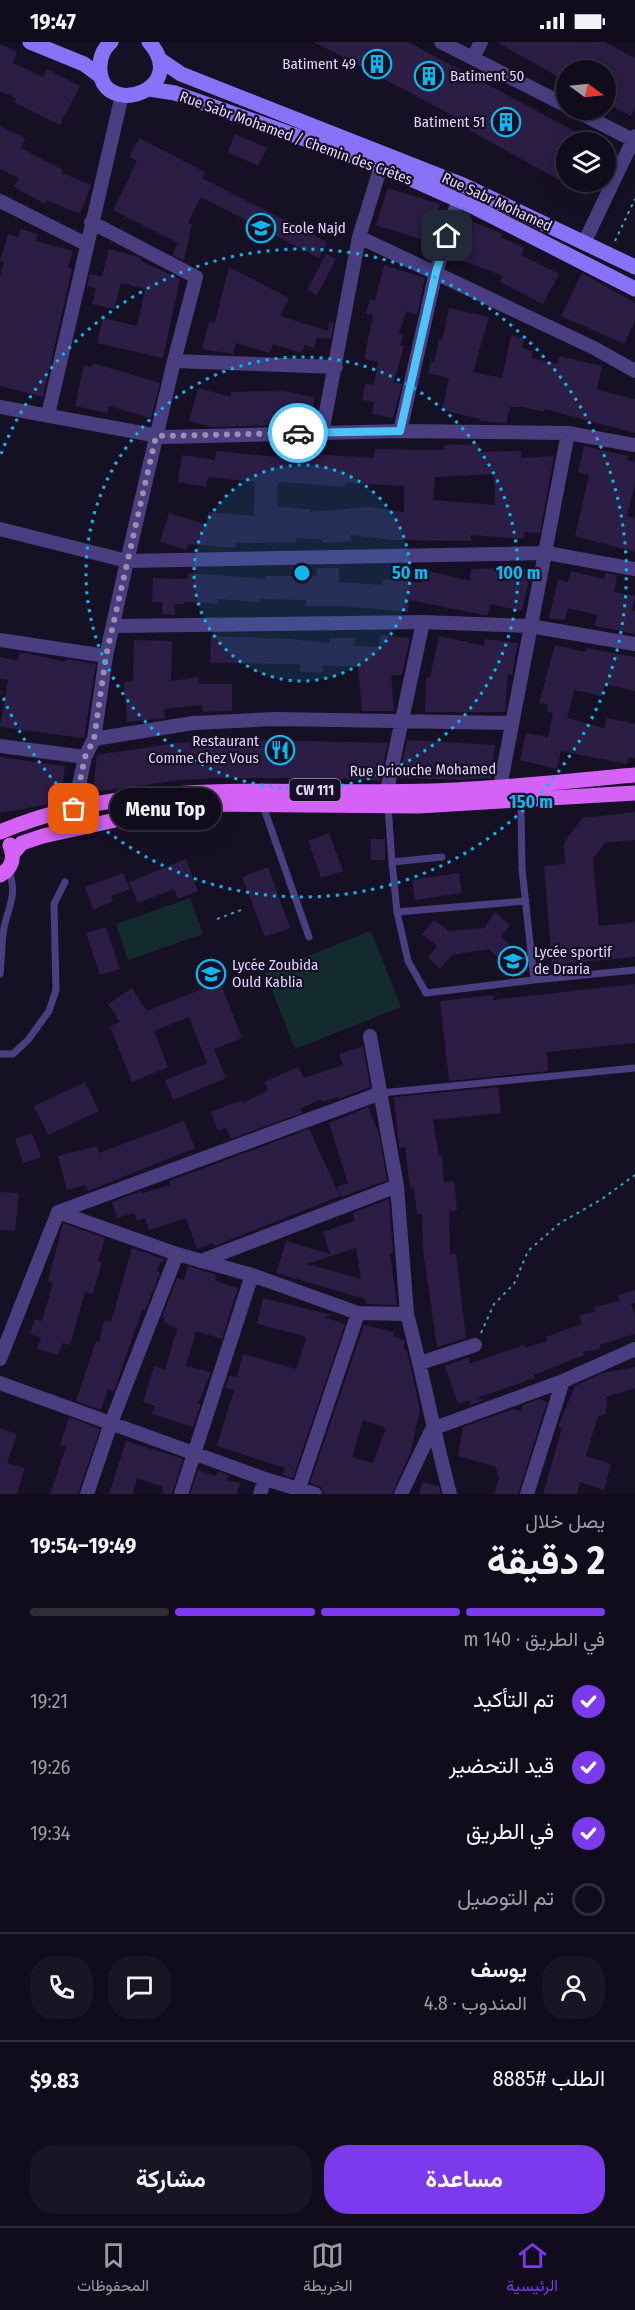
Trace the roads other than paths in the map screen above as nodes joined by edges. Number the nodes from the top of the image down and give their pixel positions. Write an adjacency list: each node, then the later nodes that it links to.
1 (30, 42): 8 (main road)
2 (108, 42): 8 (main road)
3 (148, 42): 7 (main road)
4 (441, 42): 6 (street)
5 (481, 42): 6 (street)
6 (473, 58): 11 (street)
7 (159, 59): 9 (main road); 19 (main road, Rue Sabr Mohamed)
8 (100, 76): 10 (main road)
9 (149, 89): 10 (main road); 14 (main road, Rue Sabr Mohamed / Chemin des Crêtes)
10 (122, 95): 17 (street)
11 (556, 100)
12 (595, 120): 13 (street)
13 (634, 138): 19 (street)
14 (381, 166): 16 (main road, Rue Sabr Mohamed / Chemin des Crêtes); 18 (street)
15 (0, 201): 20 (street)
16 (458, 201): 22 (street); 23 (main road, Rue Sabr Mohamed / Chemin des Crêtes)
17 (91, 222): 20 (street); 24 (street)
18 (359, 237): 22 (street); 25 (street)
19 (585, 243): 21 (main road, Rue Sabr Mohamed)
20 (86, 244): 28 (street)
21 (635, 267)
22 (436, 272): 26 (street); 29 (street)
23 (635, 289)
24 (174, 360): 25 (street); 32 (street)
25 (336, 367): 30 (street)
26 (635, 371)
27 (0, 408): 28 (street)
28 (48, 416): 32 (street)
29 (400, 431): 30 (street); 31 (street)
30 (322, 433): 32 (street)
31 (568, 433): 33 (street); 35 (street)
32 (156, 436): 36 (street)
33 (635, 444)
34 (0, 529): 36 (street)
35 (547, 553): 36 (street); 37 (street); 40 (street)
36 (127, 561): 39 (street)
37 (635, 569)
38 (423, 622): 39 (street); 40 (street); 44 (street)
39 (113, 626): 43 (street)
40 (530, 626): 42 (street); 45 (street)
41 (0, 640): 43 (street)
42 (635, 644)
43 (106, 656): 46 (street)
44 (402, 719): 45 (street); 46 (street); 52 (street)
45 (511, 723): 50 (street)
46 (94, 739): 48 (street)
47 (0, 746): 48 (street)
48 (85, 757): 55 (street)
49 (635, 775): 50 (main road, Rue Driouche Mohamed / CW 111)
50 (500, 787): 52 (main road, Rue Driouche Mohamed / CW 111)
51 (635, 794): 53 (main road, Rue Driouche Mohamed / CW 111)
52 (387, 798): 53 (main road, Rue Driouche Mohamed / CW 111); 54 (main road, Rue Driouche Mohamed / CW 111); 55 (main road, Rue Driouche Mohamed / CW 111); 59 (lane)
53 (521, 802): 62 (lane)
54 (262, 804): 57 (main road, Rue Driouche Mohamed / CW 111); 64 (lane)
55 (74, 809): 56 (main road, Rue Driouche Mohamed / CW 111)
56 (0, 834): 57 (main road)
57 (13, 853): 60 (main road)
58 (442, 858): 59 (lane)
59 (392, 862): 63 (lane)
60 (4, 872): 66 (lane)
61 (65, 882): 69 (lane)
62 (526, 901): 63 (lane); 67 (lane)
63 (397, 912): 67 (lane)
64 (309, 937)
65 (635, 970): 67 (lane)
66 (0, 974)
67 (534, 980)
68 (370, 1036): 71 (street)
69 (0, 1054)
70 (635, 1068): 71 (lane)
71 (381, 1093): 72 (street); 73 (street)
72 (397, 1186): 75 (street); 78 (street)
73 (58, 1212): 74 (street); 81 (street)
74 (177, 1254): 75 (street); 85 (street)
75 (201, 1261): 76 (street)
76 (252, 1275): 77 (street); 87 (street)
77 (358, 1313): 78 (street); 89 (street)
78 (407, 1314): 82 (street)
79 (475, 1345): 82 (street)
80 (635, 1349): 83 (street)
81 (0, 1359)
82 (420, 1363): 86 (street)
83 (563, 1381): 86 (street); 96 (street)
84 (0, 1383): 85 (street)
85 (111, 1423): 87 (street); 90 (street)
86 (432, 1429): 94 (street); 95 (street)
87 (195, 1453): 88 (street); 91 (street)
88 (265, 1479): 89 (street); 92 (street)
89 (299, 1488): 93 (street)
90 (87, 1494)
91 (181, 1494)
92 (260, 1494)
93 (315, 1494)
94 (401, 1494)
95 (450, 1494)
96 (526, 1494)

